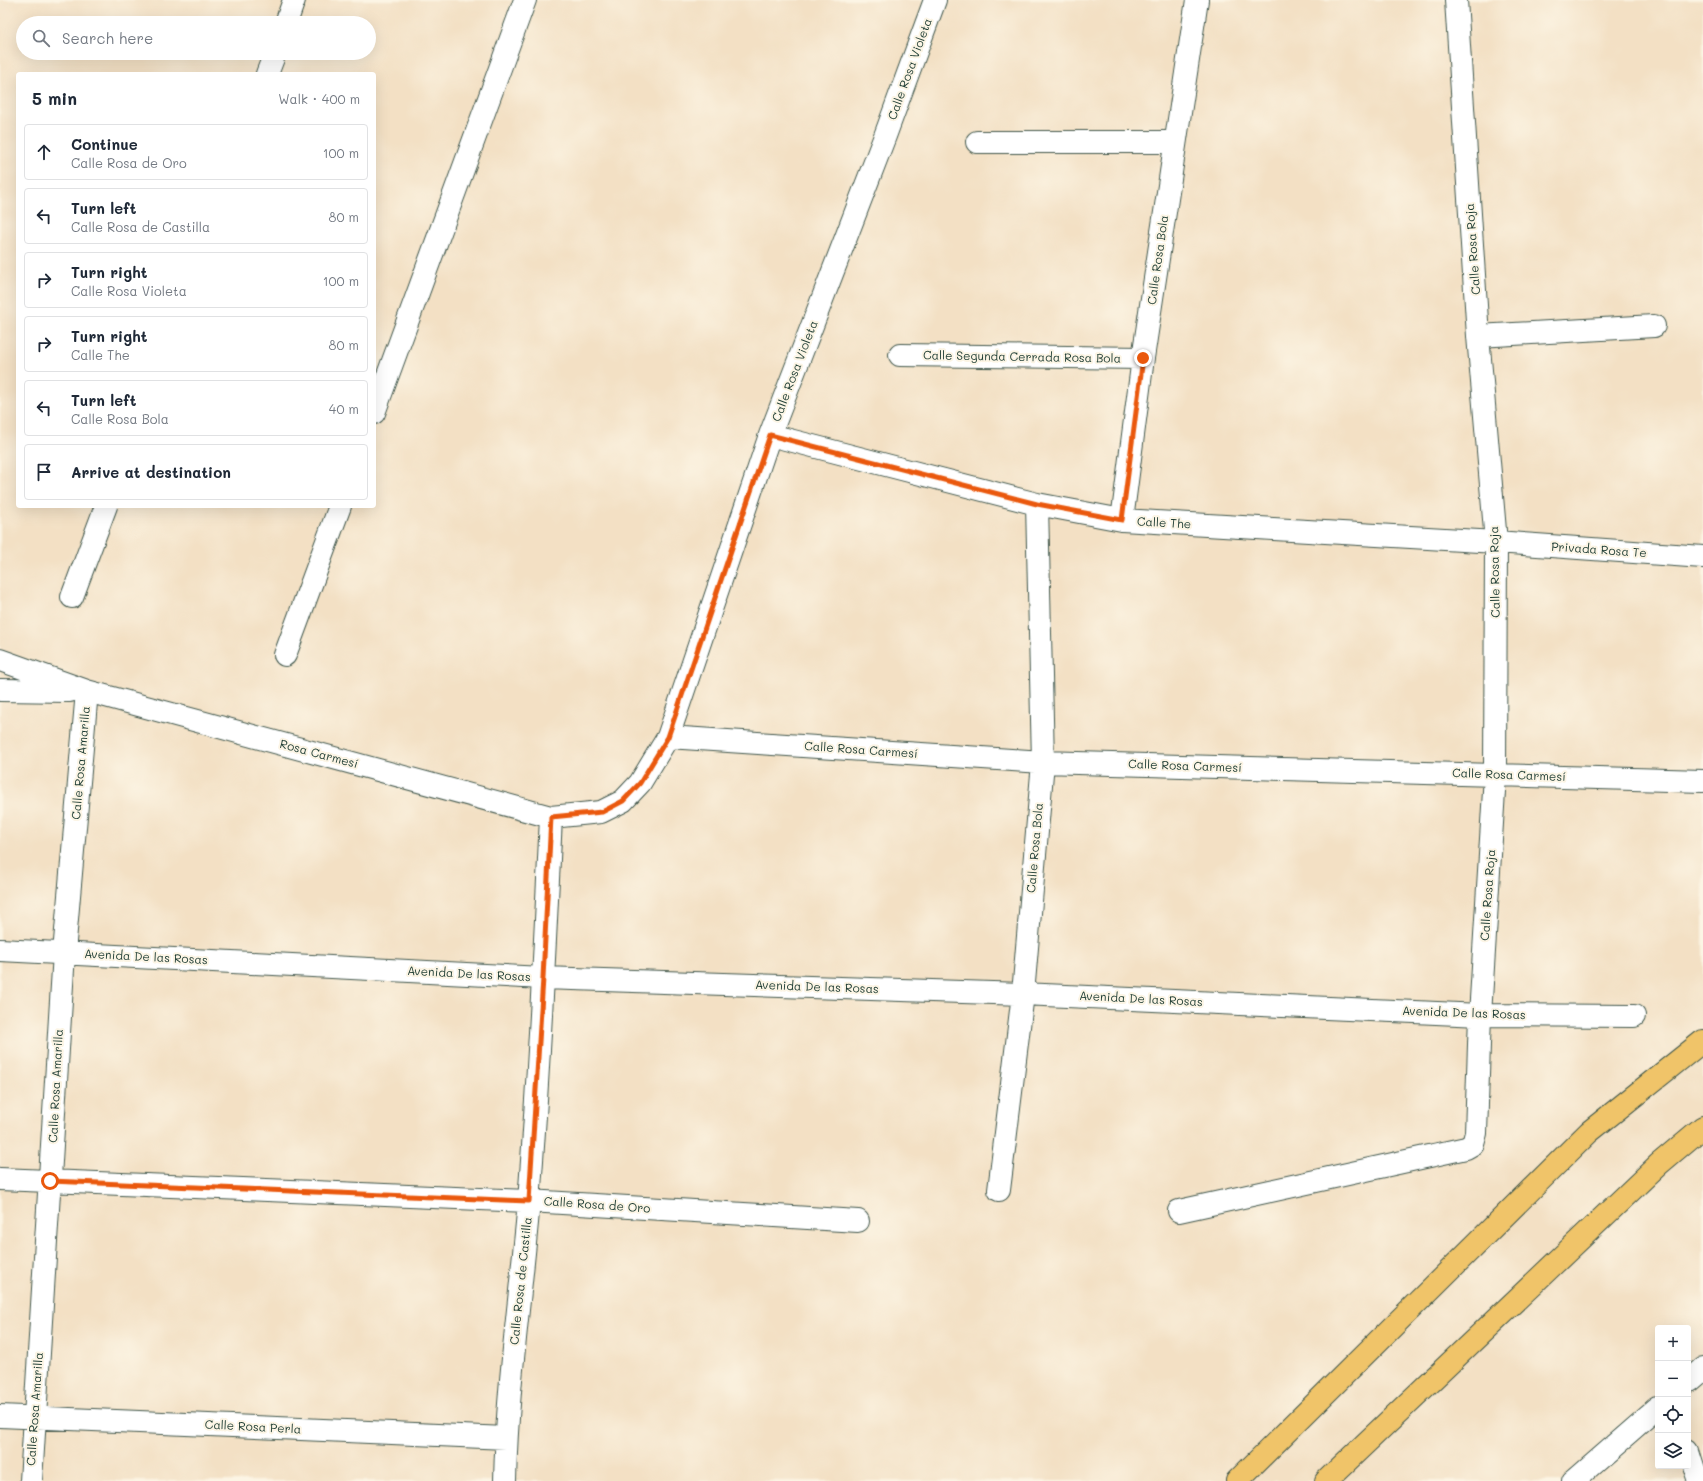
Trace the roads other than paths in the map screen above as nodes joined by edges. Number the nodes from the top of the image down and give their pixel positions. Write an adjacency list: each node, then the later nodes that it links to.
1 (294, 0): 6 (street)
2 (525, 0): 15 (street)
3 (935, 0): 16 (street, Calle Rosa Violeta)
4 (1197, 0): 10 (street, Calle Rosa Bola)
5 (1456, 0): 12 (street, Calle Rosa Roja)
6 (288, 16)
7 (272, 60): 8 (street)
8 (268, 72)
9 (977, 142): 10 (street)
10 (1175, 142): 14 (street, Calle Rosa Bola)
11 (1654, 326): 12 (street)
12 (1478, 336): 21 (street, Calle Rosa Roja)
13 (900, 355): 14 (street, Calle Segunda Cerrada Rosa Bola)
14 (1143, 358): 20 (street, Calle Rosa Bola)
15 (376, 408)
16 (770, 435): 17 (street, Calle The); 28 (street, Calle Rosa Violeta)
17 (1037, 504): 20 (street, Calle The); 29 (street, Calle Rosa Bola)
18 (105, 508): 23 (street)
19 (339, 508): 24 (street)
20 (1122, 520): 21 (street, Calle The)
21 (1496, 542): 22 (street, Privada Rosa Te); 30 (street, Calle Rosa Roja)
22 (1703, 557)
23 (72, 597)
24 (285, 655)
25 (0, 660): 27 (street)
26 (0, 690): 27 (street)
27 (87, 691): 32 (street, Rosa Carmesí); 34 (street, Calle Rosa Amarilla)
28 (668, 737): 29 (street, Calle Rosa Carmesí); 32 (street, Calle Rosa Violeta)
29 (1043, 762): 30 (street, Calle Rosa Carmesí); 36 (street, Calle Rosa Bola)
30 (1496, 775): 31 (street, Calle Rosa Carmesí); 37 (street, Calle Rosa Roja)
31 (1703, 781)
32 (551, 817): 35 (street, Calle Rosa de Castilla)
33 (0, 950): 34 (street, Avenida De las Rosas)
34 (64, 953): 35 (street, Avenida De las Rosas); 42 (street, Calle Rosa Amarilla)
35 (543, 978): 36 (street, Avenida De las Rosas); 44 (street, Calle Rosa de Castilla)
36 (1023, 994): 37 (street, Avenida De las Rosas); 43 (street, Calle Rosa Bola)
37 (1480, 1015): 38 (street, Avenida De las Rosas); 45 (street, Calle Rosa Roja)
38 (1634, 1016)
39 (1703, 1041): 56 (highway)
40 (1703, 1127): 57 (highway)
41 (0, 1179): 42 (street, Calle Rosa de Oro)
42 (50, 1181): 44 (street, Calle Rosa de Oro); 51 (street, Calle Rosa Amarilla)
43 (999, 1190)
44 (529, 1201): 46 (street, Calle Rosa de Oro); 52 (street, Calle Rosa de Castilla)
45 (1180, 1211)
46 (858, 1221)
47 (1703, 1368): 48 (street)
48 (1691, 1378)
49 (1655, 1410): 58 (street)
50 (0, 1416): 51 (street, Calle Rosa Perla)
51 (35, 1417): 52 (street, Calle Rosa Perla); 54 (street, Calle Rosa Amarilla)
52 (506, 1438): 55 (street, Calle Rosa de Castilla)
53 (1691, 1459): 59 (street)
54 (31, 1481)
55 (505, 1481)
56 (1237, 1481)
57 (1326, 1481)
58 (1573, 1481)
59 (1698, 1481)

